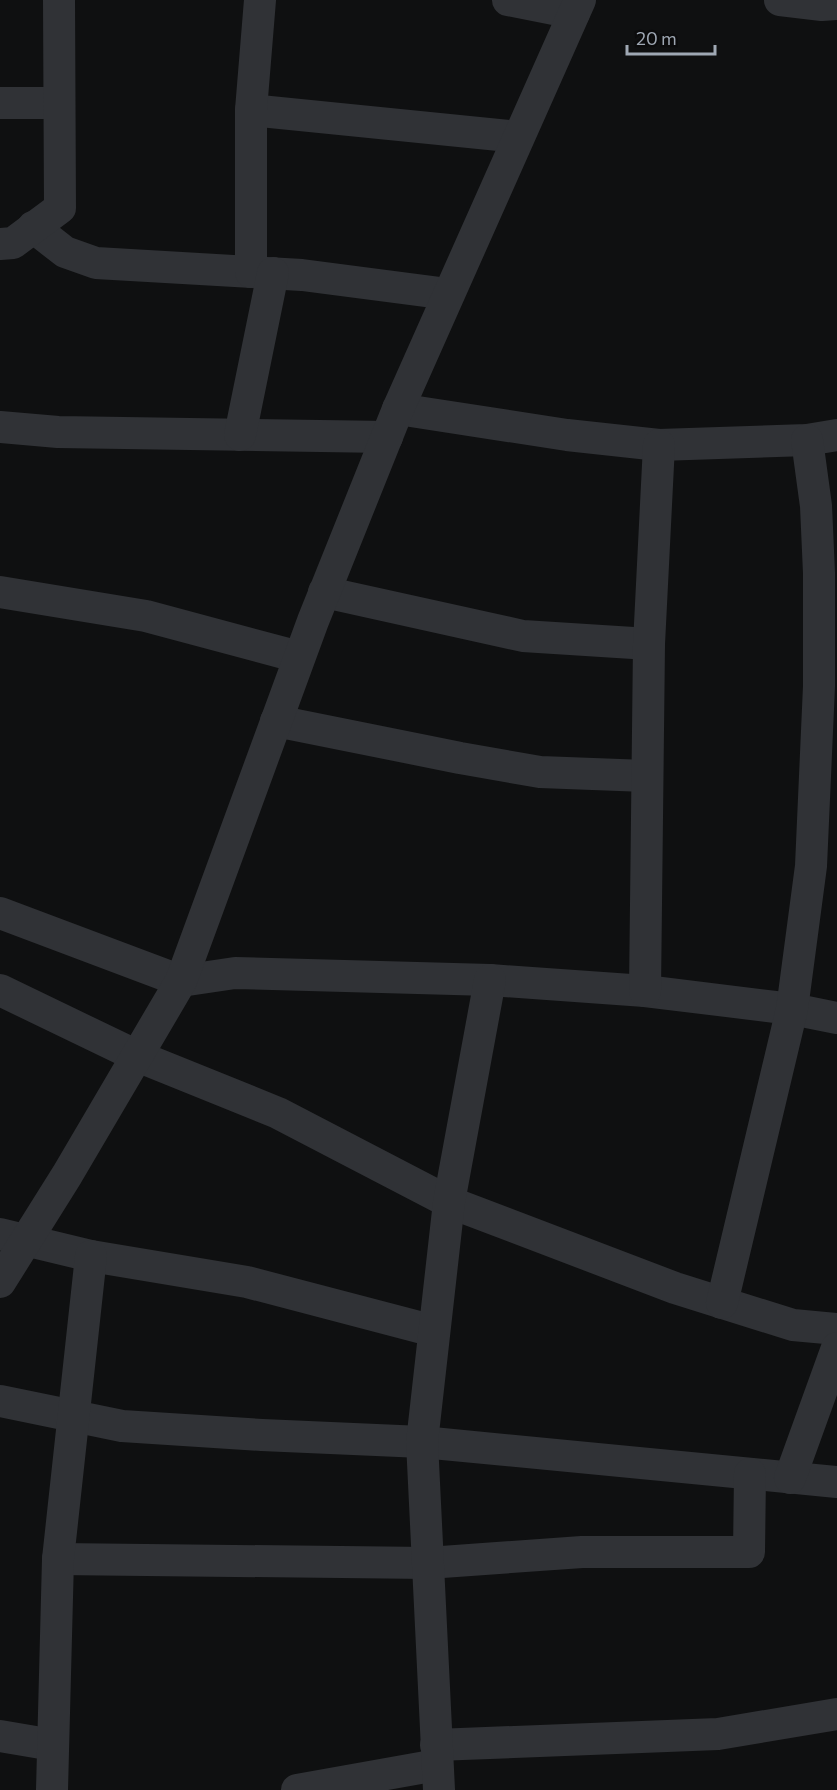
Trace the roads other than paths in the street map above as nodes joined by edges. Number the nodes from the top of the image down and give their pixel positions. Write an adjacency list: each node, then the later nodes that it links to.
1 (59, 0): 8 (street)
2 (260, 0): 9 (street)
3 (508, 0): 6 (street)
4 (780, 0): 5 (street)
5 (837, 4)
6 (577, 6): 10 (street)
7 (0, 103): 8 (street)
8 (59, 103): 11 (street)
9 (251, 110): 10 (street); 13 (street)
10 (518, 136): 14 (street)
11 (33, 227): 12 (street); 13 (street)
12 (0, 244)
13 (262, 273): 14 (street); 17 (street)
14 (448, 294): 15 (street)
15 (392, 423): 17 (street); 19 (street); 21 (street)
16 (0, 427): 17 (street)
17 (240, 435)
18 (822, 438): 19 (street); 26 (street)
19 (659, 445): 22 (street)
20 (0, 592): 23 (street)
21 (324, 592): 22 (street); 23 (street)
22 (649, 644): 25 (street)
23 (299, 657): 24 (street)
24 (276, 721): 25 (street); 29 (street)
25 (646, 776): 31 (street)
26 (824, 868): 32 (street)
27 (0, 913): 29 (street)
28 (490, 980): 29 (street); 31 (street); 35 (street)
29 (181, 981): 34 (street)
30 (0, 990): 34 (street)
31 (645, 991): 32 (street)
32 (792, 1010): 33 (street); 39 (street)
33 (837, 1018)
34 (137, 1056): 35 (street); 36 (street)
35 (448, 1202): 39 (street); 41 (street)
36 (13, 1237): 37 (street); 38 (street)
37 (92, 1256): 41 (street); 44 (street)
38 (0, 1282)
39 (722, 1303): 40 (street)
40 (837, 1329)
41 (434, 1331): 45 (street)
42 (837, 1348): 47 (street)
43 (0, 1401): 44 (street)
44 (73, 1415): 45 (street); 49 (street)
45 (422, 1442): 46 (street); 50 (street)
46 (750, 1474): 47 (street); 50 (street)
47 (790, 1478): 48 (street)
48 (837, 1482)
49 (58, 1559): 50 (street); 53 (street)
50 (428, 1563): 54 (street)
51 (837, 1714): 54 (street)
52 (0, 1736): 53 (street)
53 (53, 1745): 55 (street)
54 (438, 1767): 56 (street)
55 (52, 1790)
56 (297, 1790)

